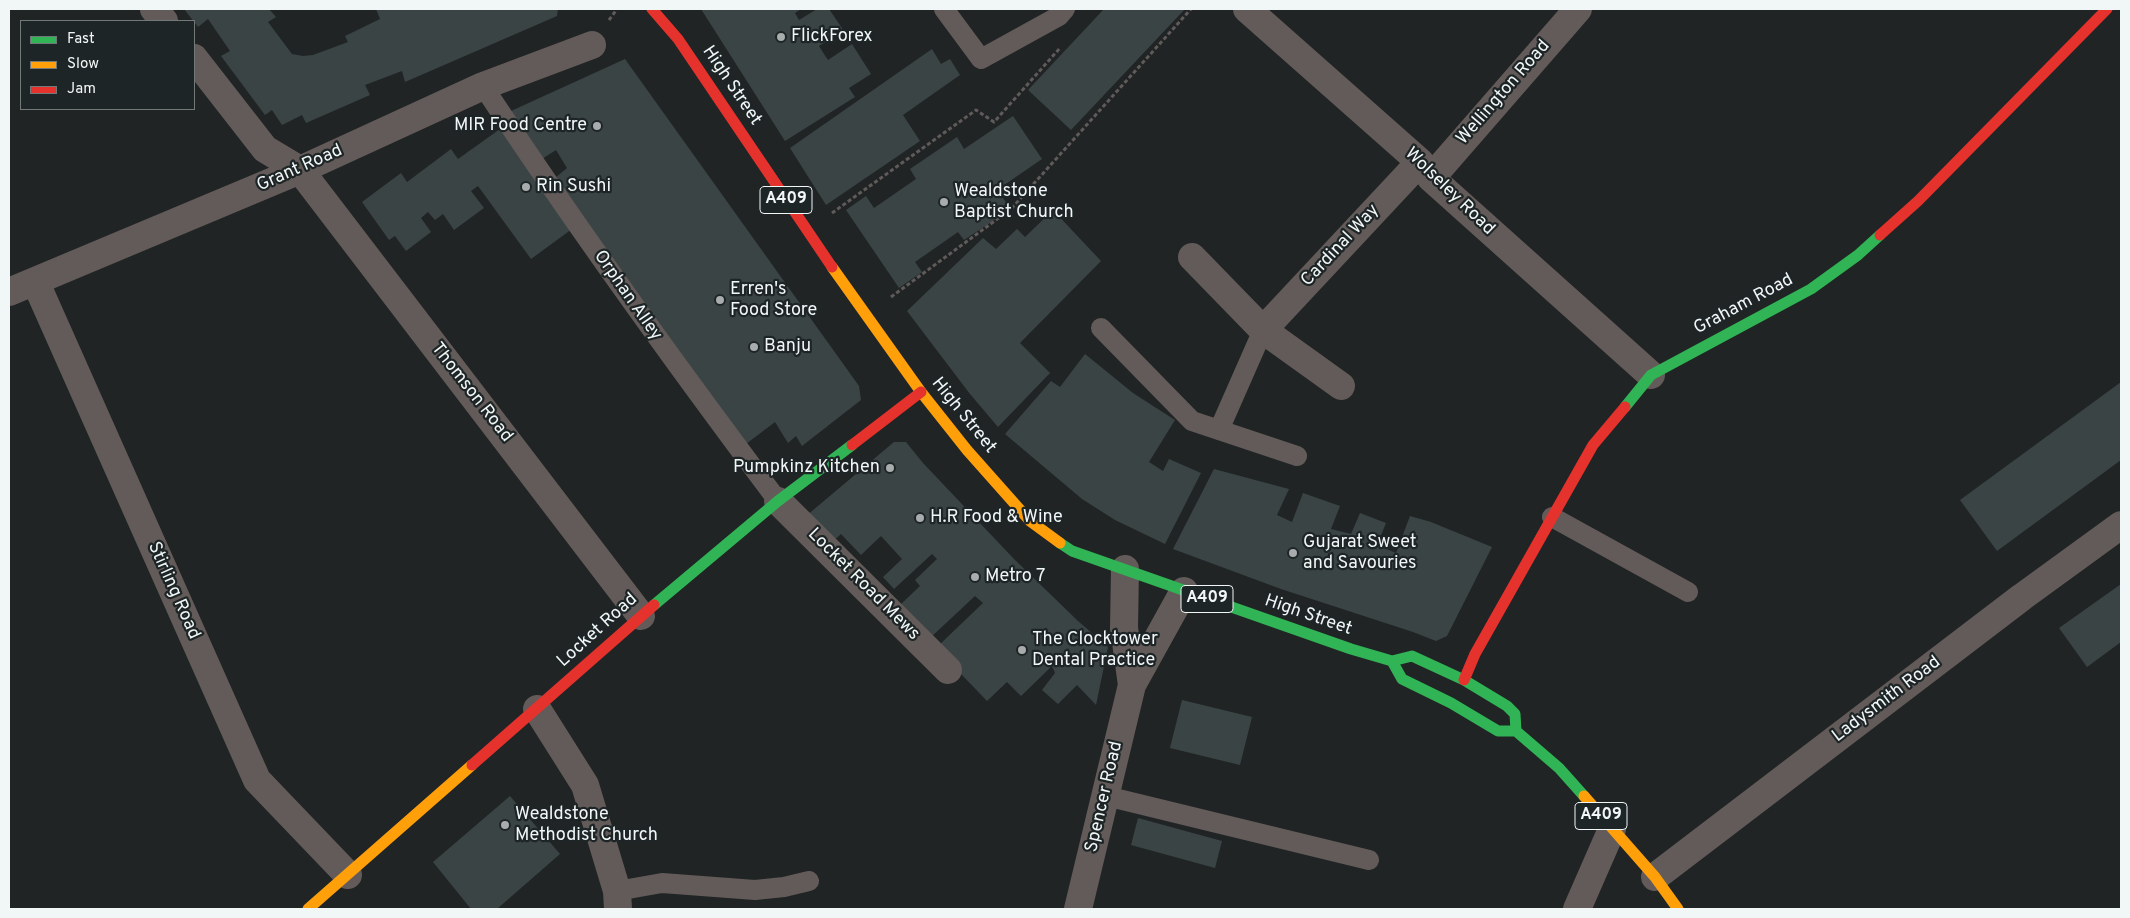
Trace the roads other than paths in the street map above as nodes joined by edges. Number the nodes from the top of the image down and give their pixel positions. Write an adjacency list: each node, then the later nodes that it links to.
1 (154, 9): 8 (street)
2 (652, 9): 21 (street, High Street / A409)
3 (944, 9): 4 (lane)
4 (1065, 9)
5 (1247, 9): 13 (street, Wolseley Road)
6 (1578, 9): 13 (street, Wellington Road)
7 (2107, 9): 19 (street, Graham Road)
8 (163, 20)
9 (592, 45): 11 (street, Grant Road)
10 (195, 59): 12 (street)
11 (483, 86): 12 (street, Grant Road); 24 (lane, Orphan Alley)
12 (300, 170): 15 (street, Grant Road); 30 (street, Thomson Road)
13 (1425, 170): 18 (street, Cardinal Way); 19 (street, Wolseley Road)
14 (1192, 257): 18 (street)
15 (36, 282): 16 (street, Grant Road); 40 (street, Stirling Road)
16 (9, 292)
17 (1101, 328): 22 (lane)
18 (1263, 330): 20 (street); 22 (lane)
19 (1651, 375): 25 (street, Graham Road)
20 (1341, 386)
21 (921, 392): 24 (street, Locket Road); 27 (street, High Street / A409)
22 (1219, 430): 23 (lane)
23 (1297, 456)
24 (778, 501): 30 (street, Locket Road); 32 (street, Locket Road Mews)
25 (1552, 517): 29 (lane); 33 (street, Graham Road)
26 (2121, 524): 41 (street, Ladysmith Road)
27 (1125, 569): 28 (street, High Street / A409); 34 (street, Spencer Road)
28 (1184, 591): 31 (street, High Street / A409); 34 (street, Spencer Road)
29 (1688, 592)
30 (640, 616): 35 (street, Locket Road)
31 (1392, 661): 33 (street, High Street / A409); 36 (street)
32 (948, 670)
33 (1464, 680): 36 (street, High Street / A409)
34 (1132, 685): 37 (street, Spencer Road)
35 (536, 709): 40 (street, Locket Road); 43 (street)
36 (1516, 731): 38 (street, A409)
37 (1106, 796): 39 (lane); 45 (street, Spencer Road)
38 (1612, 829): 41 (street, A409); 46 (street)
39 (1369, 860)
40 (348, 874): 44 (street, Locket Road)
41 (1655, 877): 47 (street, A409)
42 (809, 881): 43 (lane)
43 (618, 900)
44 (308, 909)
45 (1078, 909)
46 (1577, 909)
47 (1678, 909)

